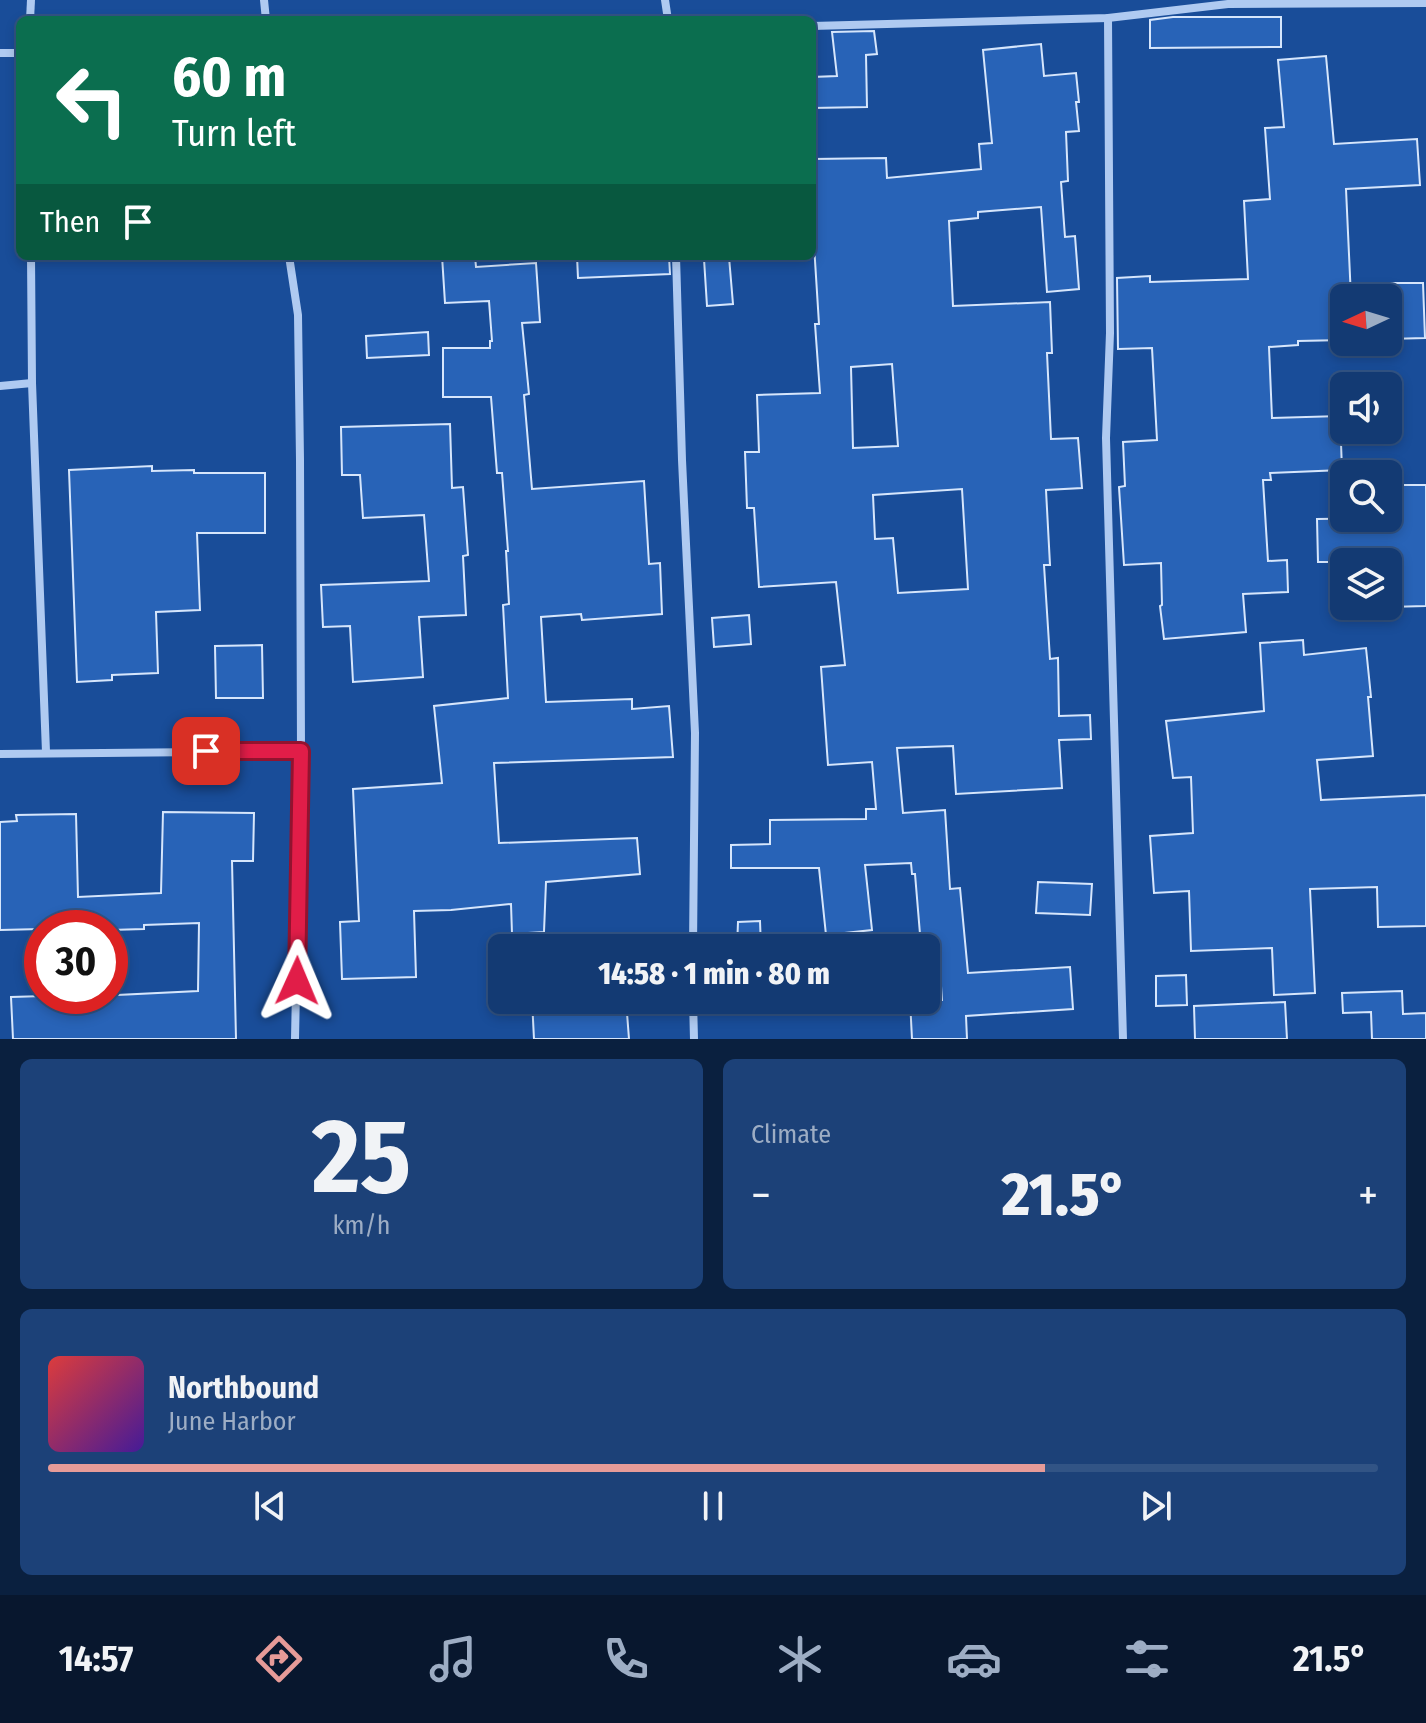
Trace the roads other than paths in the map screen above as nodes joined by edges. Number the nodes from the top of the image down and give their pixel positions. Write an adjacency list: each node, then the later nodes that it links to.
1 (1426, 3): 2 (street)
2 (1108, 18): 3 (street); 16 (street)
3 (816, 26)
4 (31, 260): 7 (street)
5 (290, 260): 9 (street)
6 (676, 260): 12 (street)
7 (32, 383): 8 (street); 10 (street)
8 (0, 386)
9 (301, 751): 10 (street); 14 (street)
10 (46, 752): 11 (street)
11 (0, 754)
12 (693, 934)
13 (693, 1014): 15 (street)
14 (295, 1039)
15 (694, 1039)
16 (1123, 1039)

